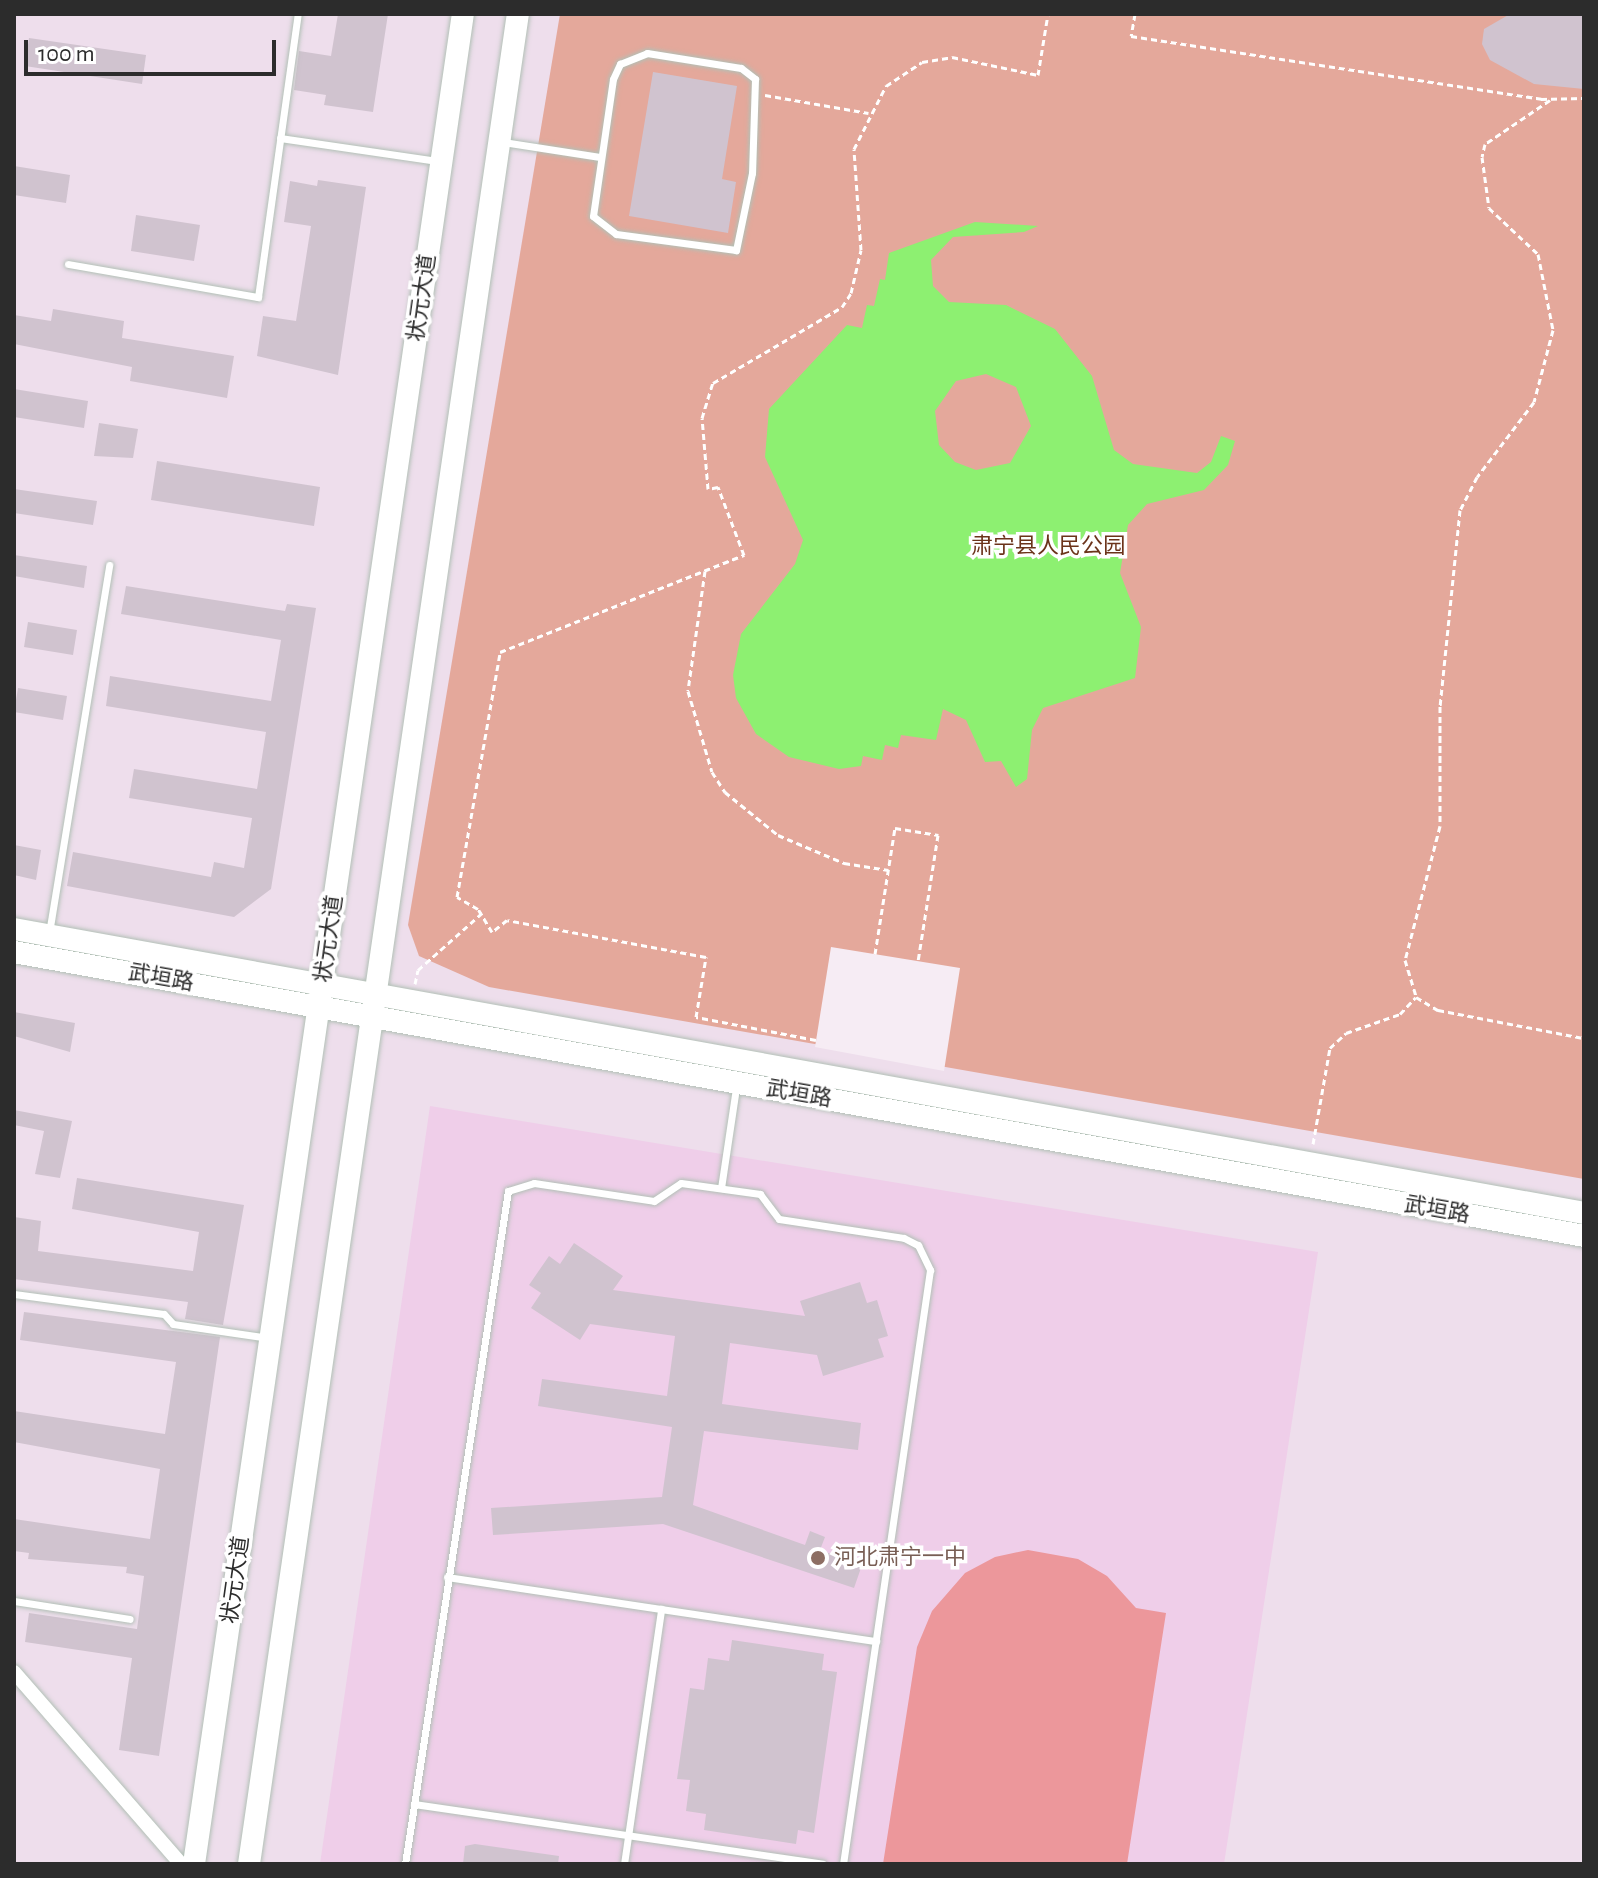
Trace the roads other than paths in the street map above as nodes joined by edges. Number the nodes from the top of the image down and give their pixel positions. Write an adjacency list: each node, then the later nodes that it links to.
1 (298, 14): 4 (lane)
2 (463, 14): 7 (main road, 状元大道)
3 (518, 14): 5 (main road)
4 (280, 138): 7 (lane); 8 (lane)
5 (500, 141): 6 (lane); 14 (main road)
6 (600, 157): 6 (lane)
7 (442, 162): 13 (main road, 状元大道)
8 (68, 264)
9 (109, 565): 11 (lane)
10 (14, 929): 11 (main road, 武垣路)
11 (49, 935): 13 (main road, 武垣路)
12 (14, 952): 13 (main road, 武垣路)
13 (321, 996): 14 (main road, 武垣路); 20 (main road, 状元大道)
14 (374, 1005): 15 (main road, 武垣路); 17 (main road, 武垣路); 31 (main road)
15 (737, 1083): 16 (lane); 18 (main road, 武垣路)
16 (721, 1188): 21 (lane); 25 (lane)
17 (1584, 1213)
18 (1584, 1236)
19 (14, 1294): 20 (lane)
20 (271, 1338): 30 (main road, 状元大道)
21 (447, 1577): 23 (lane); 27 (lane)
22 (14, 1601): 24 (lane)
23 (661, 1609): 25 (lane); 28 (lane)
24 (130, 1619)
25 (876, 1641): 35 (lane)
26 (14, 1672): 29 (street)
27 (414, 1804): 28 (lane); 32 (lane)
28 (628, 1835): 33 (lane); 34 (lane)
29 (181, 1864)
30 (194, 1864)
31 (249, 1864)
32 (405, 1864)
33 (624, 1864)
34 (823, 1864)
35 (843, 1864)

